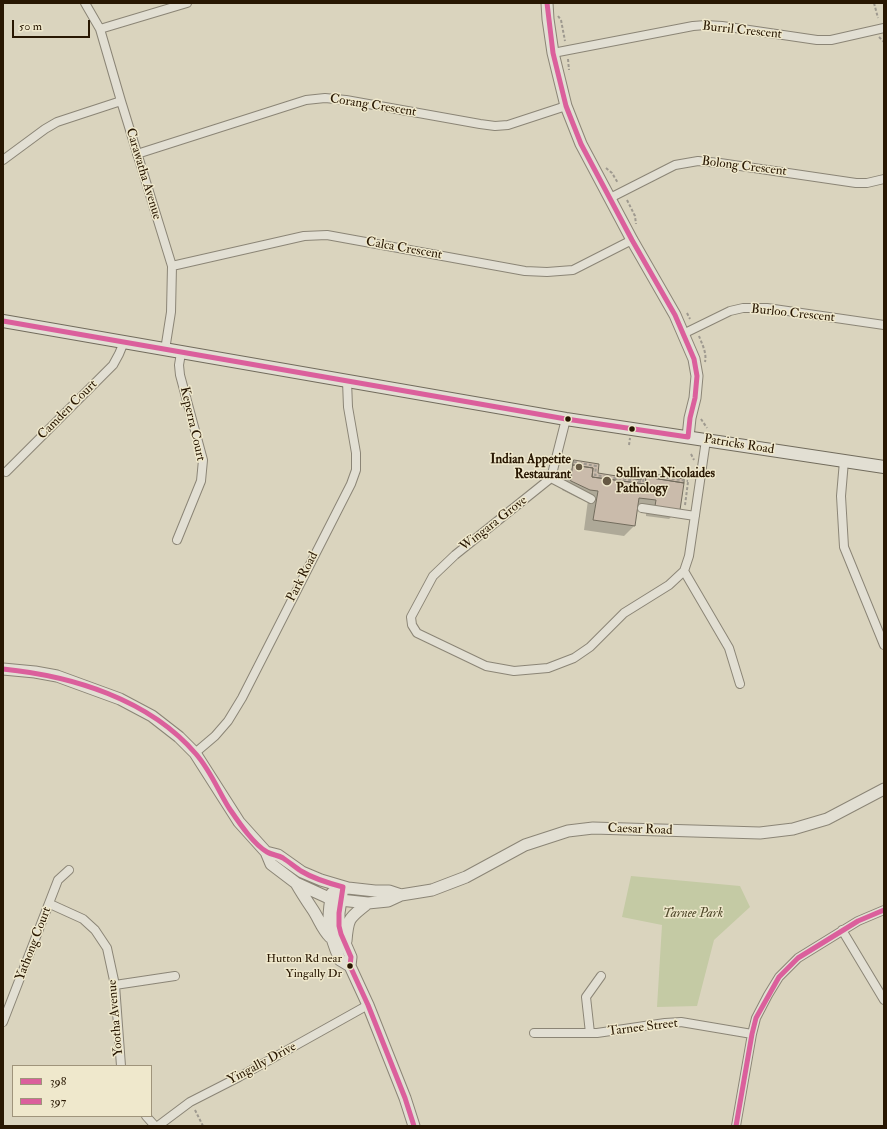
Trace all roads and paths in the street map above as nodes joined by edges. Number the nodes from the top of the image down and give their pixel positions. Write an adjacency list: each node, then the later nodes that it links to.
1 (85, 3): 8 (street, Carawatha Avenue)
2 (187, 3): 8 (street)
3 (548, 3): 12 (street)
4 (874, 3): 6 (path)
5 (557, 13): 10 (path)
6 (878, 18)
7 (884, 28): 12 (street, Burril Crescent)
8 (100, 29): 15 (street, Carawatha Avenue)
9 (879, 37): 11 (path)
10 (565, 41)
11 (884, 42)
12 (553, 53): 16 (street)
13 (568, 58): 14 (path)
14 (568, 72)
15 (121, 101): 17 (street, Carawatha Avenue); 18 (street)
16 (566, 106): 17 (street, Corang Crescent); 22 (street)
17 (137, 154): 24 (street, Carawatha Avenue)
18 (3, 160)
19 (605, 167): 21 (path)
20 (884, 179): 22 (street, Bolong Crescent)
21 (618, 183)
22 (610, 198): 23 (street)
23 (632, 240): 24 (street, Calca Crescent); 27 (street)
24 (172, 266): 29 (street, Carawatha Avenue)
25 (3, 321): 28 (main road, Patricks Road)
26 (884, 325): 27 (street, Burloo Crescent)
27 (683, 334): 33 (street)
28 (124, 342): 29 (main road, Patricks Road); 40 (street, Camden Court)
29 (165, 350): 30 (main road, Patricks Road)
30 (181, 353): 31 (main road, Patricks Road); 48 (street, Keperra Court)
31 (347, 382): 32 (main road, Patricks Road); 53 (street, Park Road)
32 (566, 419): 33 (main road, Patricks Road); 41 (street)
33 (688, 437): 34 (main road, Patricks Road)
34 (706, 440): 36 (main road, Patricks Road); 47 (street)
35 (691, 454): 38 (path)
36 (844, 461): 39 (main road, Patricks Road); 50 (street)
37 (574, 462): 43 (path)
38 (693, 465)
39 (884, 467)
40 (6, 472)
41 (552, 478): 44 (street); 49 (street, Wingara Grove)
42 (692, 480): 43 (path)
43 (688, 481): 45 (path)
44 (591, 499)
45 (685, 506)
46 (642, 508): 47 (street)
47 (695, 516): 49 (street)
48 (177, 540)
49 (684, 572): 52 (street)
50 (884, 645)
51 (3, 669): 53 (street)
52 (740, 684)
53 (195, 753): 55 (street)
54 (884, 789): 59 (street, Caesar Road)
55 (266, 852): 57 (street); 58 (street, Caesar Road)
56 (69, 870): 62 (street, Yathong Court)
57 (296, 883): 60 (street, Caesar Road); 65 (street)
58 (339, 885): 59 (street, Caesar Road); 60 (street)
59 (401, 895): 61 (street, Caesar Road)
60 (336, 899): 61 (street, Caesar Road); 65 (street); 66 (street)
61 (368, 903): 66 (street)
62 (50, 904): 70 (street, Yootha Avenue); 73 (street, Yathong Court)
63 (884, 910): 64 (street)
64 (842, 930): 71 (street); 76 (street)
65 (332, 938): 67 (street)
66 (345, 944): 67 (street)
67 (350, 966): 72 (street)
68 (175, 976): 70 (street)
69 (601, 976): 75 (street)
70 (115, 985): 77 (street, Yootha Avenue)
71 (884, 1000)
72 (368, 1005): 78 (street, Yingally Drive); 83 (street)
73 (3, 1022)
74 (534, 1033): 75 (street, Tarnee Street)
75 (590, 1033): 76 (street, Tarnee Street)
76 (752, 1034): 84 (street)
77 (121, 1065)
78 (190, 1102): 81 (street, Yingally Drive); 82 (path)
79 (147, 1117): 80 (street)
80 (155, 1126)
81 (158, 1126)
82 (203, 1126)
83 (414, 1126)
84 (736, 1126)

